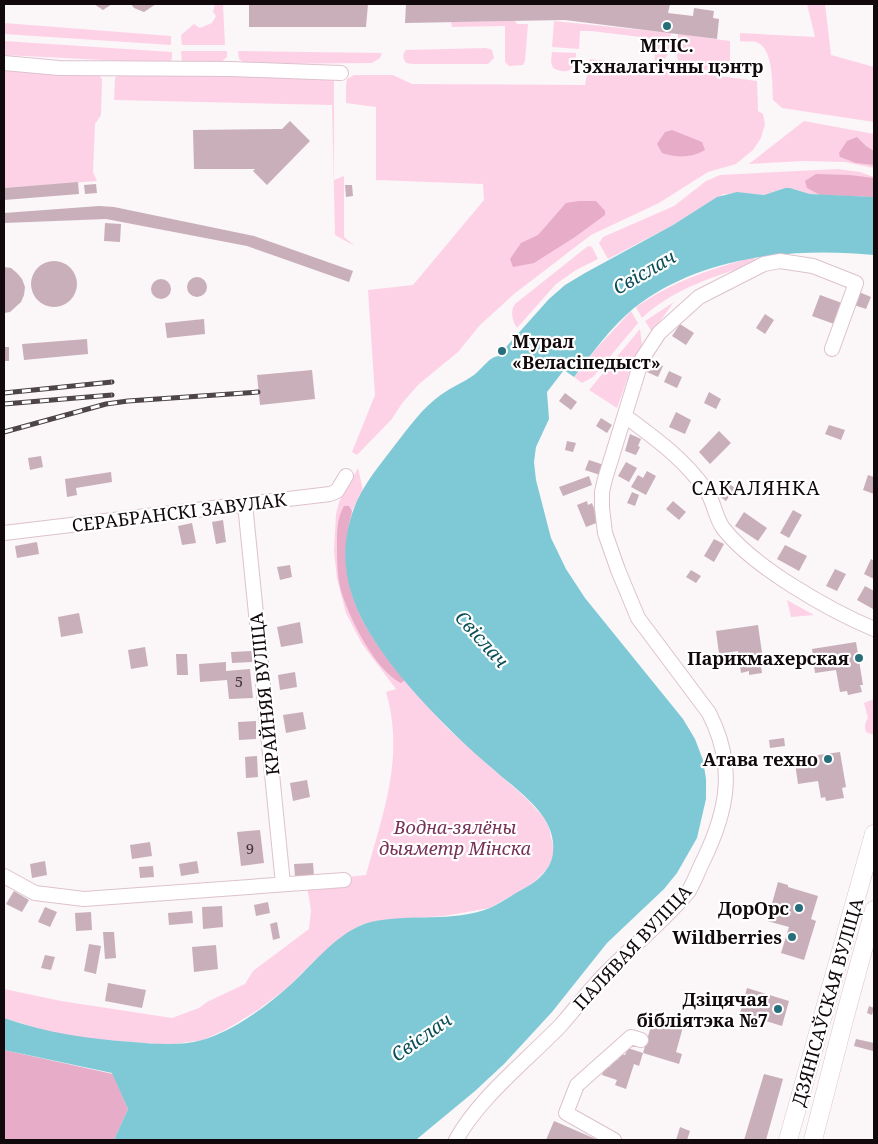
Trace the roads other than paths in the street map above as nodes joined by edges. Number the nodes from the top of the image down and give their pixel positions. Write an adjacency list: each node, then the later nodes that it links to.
1 (4, 63): 2 (street)
2 (341, 73)
3 (832, 349): 4 (street, ПАЛЯВАЯ ВУЛІЦА)
4 (625, 416): 8 (street); 17 (street, ПАЛЯВАЯ ВУЛІЦА)
5 (346, 476): 6 (street, СЕРАБРАНСКІ ЗАВУЛАК)
6 (245, 504): 7 (street, СЕРАБРАНСКІ ЗАВУЛАК); 12 (street, КРАЙНЯЯ ВУЛІЦА)
7 (4, 533)
8 (874, 629)
9 (874, 834): 13 (main road, ДЗЯНІСАЎСКАЯ ВУЛІЦА)
10 (4, 876): 12 (street)
11 (344, 880): 12 (street)
12 (283, 884)
13 (856, 898): 14 (street); 19 (main road, ДЗЯНІСАЎСКАЯ ВУЛІЦА)
14 (874, 902)
15 (874, 910): 20 (main road, ДЗЯНІСАЎСКАЯ ВУЛІЦА)
16 (641, 1040): 18 (street)
17 (456, 1140)
18 (614, 1140)
19 (788, 1140)
20 (813, 1140)

